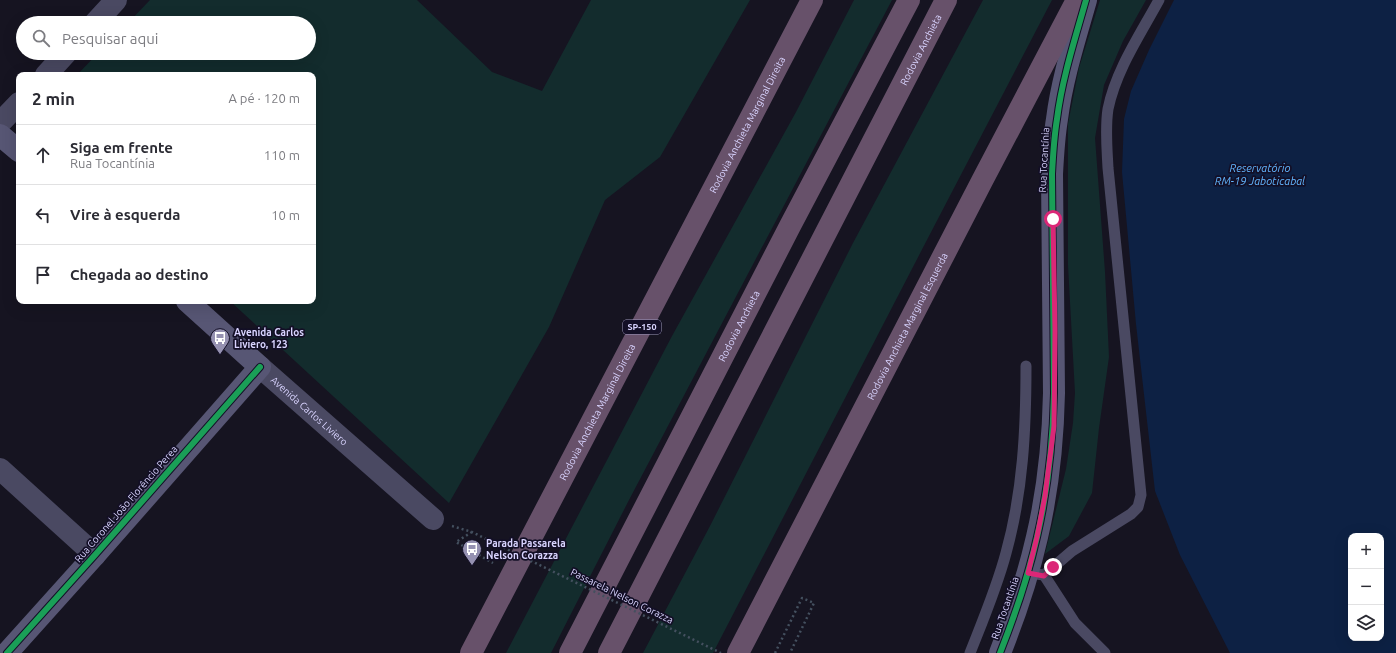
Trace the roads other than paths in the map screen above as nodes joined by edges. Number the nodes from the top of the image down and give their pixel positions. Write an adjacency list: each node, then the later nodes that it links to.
1 (116, 0): 8 (street)
2 (812, 0): 23 (highway, Rodovia Anchieta Marginal Direita / SP-150)
3 (909, 0): 24 (highway, Rodovia Anchieta)
4 (946, 0): 25 (highway, Rodovia Anchieta)
5 (1077, 0): 26 (highway, Rodovia Anchieta Marginal Esquerda)
6 (1086, 0): 21 (street, Rua Tocantínia)
7 (1159, 0): 21 (lane)
8 (101, 16)
9 (60, 60): 10 (street)
10 (49, 72)
11 (16, 106): 12 (street)
12 (0, 123)
13 (0, 135): 14 (street)
14 (16, 148)
15 (189, 304): 17 (street, Avenida Carlos Liviero)
16 (1026, 366): 27 (lane, Rua Tocantínia)
17 (260, 367): 19 (street, Avenida Carlos Liviero); 20 (street, Rua Coronel João Florêncio Perea)
18 (0, 469): 20 (street)
19 (433, 519)
20 (95, 555): 22 (street, Rua Coronel João Florêncio Perea)
21 (1036, 574): 28 (street, Rua Tocantínia); 29 (lane)
22 (7, 653)
23 (471, 653)
24 (570, 653)
25 (609, 653)
26 (738, 653)
27 (970, 653)
28 (1000, 653)
29 (1105, 653)

